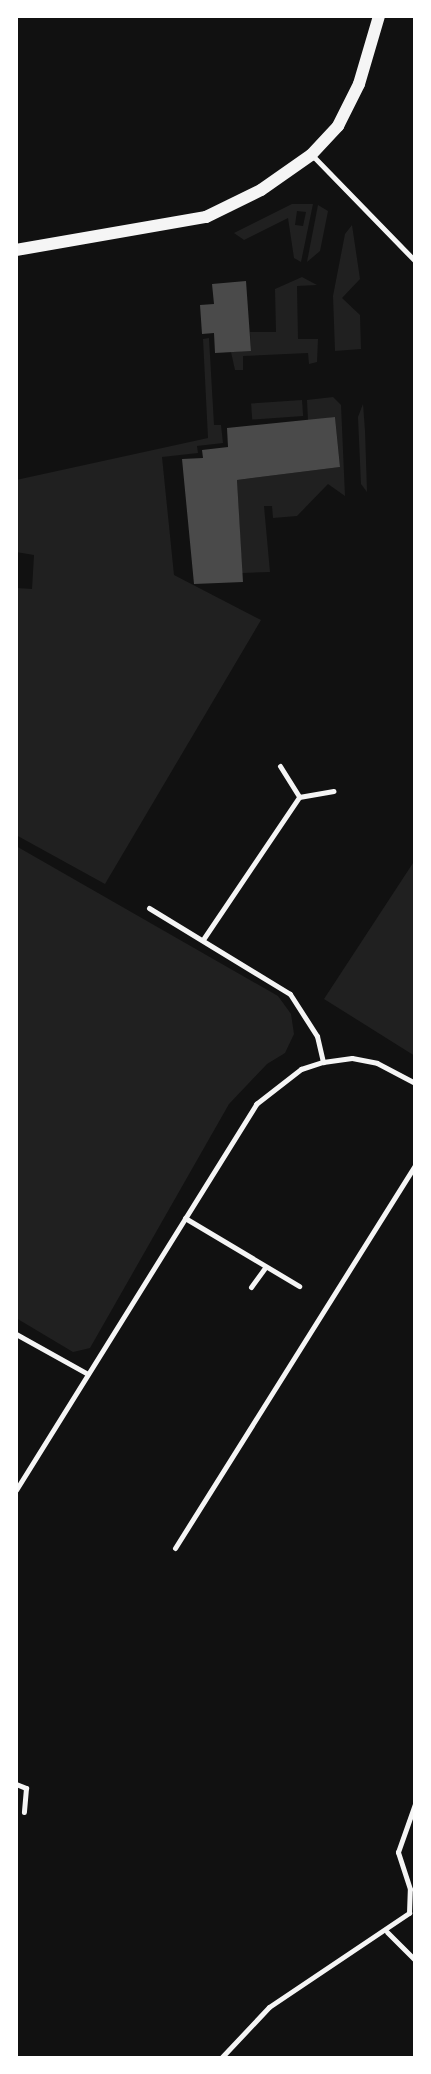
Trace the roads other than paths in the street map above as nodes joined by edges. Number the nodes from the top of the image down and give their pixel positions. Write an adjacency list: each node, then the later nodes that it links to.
1 (379, 16): 2 (main road)
2 (311, 154): 3 (main road); 4 (street)
3 (16, 250)
4 (415, 262)
5 (280, 766): 7 (street)
6 (333, 791): 7 (street)
7 (299, 797): 9 (street)
8 (149, 908): 9 (street)
9 (204, 938): 10 (street)
10 (323, 1062): 11 (street); 13 (street)
11 (415, 1083)
12 (415, 1166): 20 (street)
13 (185, 1218): 14 (street); 18 (street)
14 (265, 1268): 15 (street); 16 (street)
15 (299, 1286)
16 (251, 1288)
17 (16, 1334): 18 (street)
18 (88, 1374): 19 (street)
19 (16, 1490)
20 (175, 1548)
21 (16, 1784): 23 (street)
22 (415, 1804): 24 (street)
23 (24, 1812)
24 (387, 1932): 25 (street); 26 (street)
25 (415, 1960)
26 (221, 2058)

